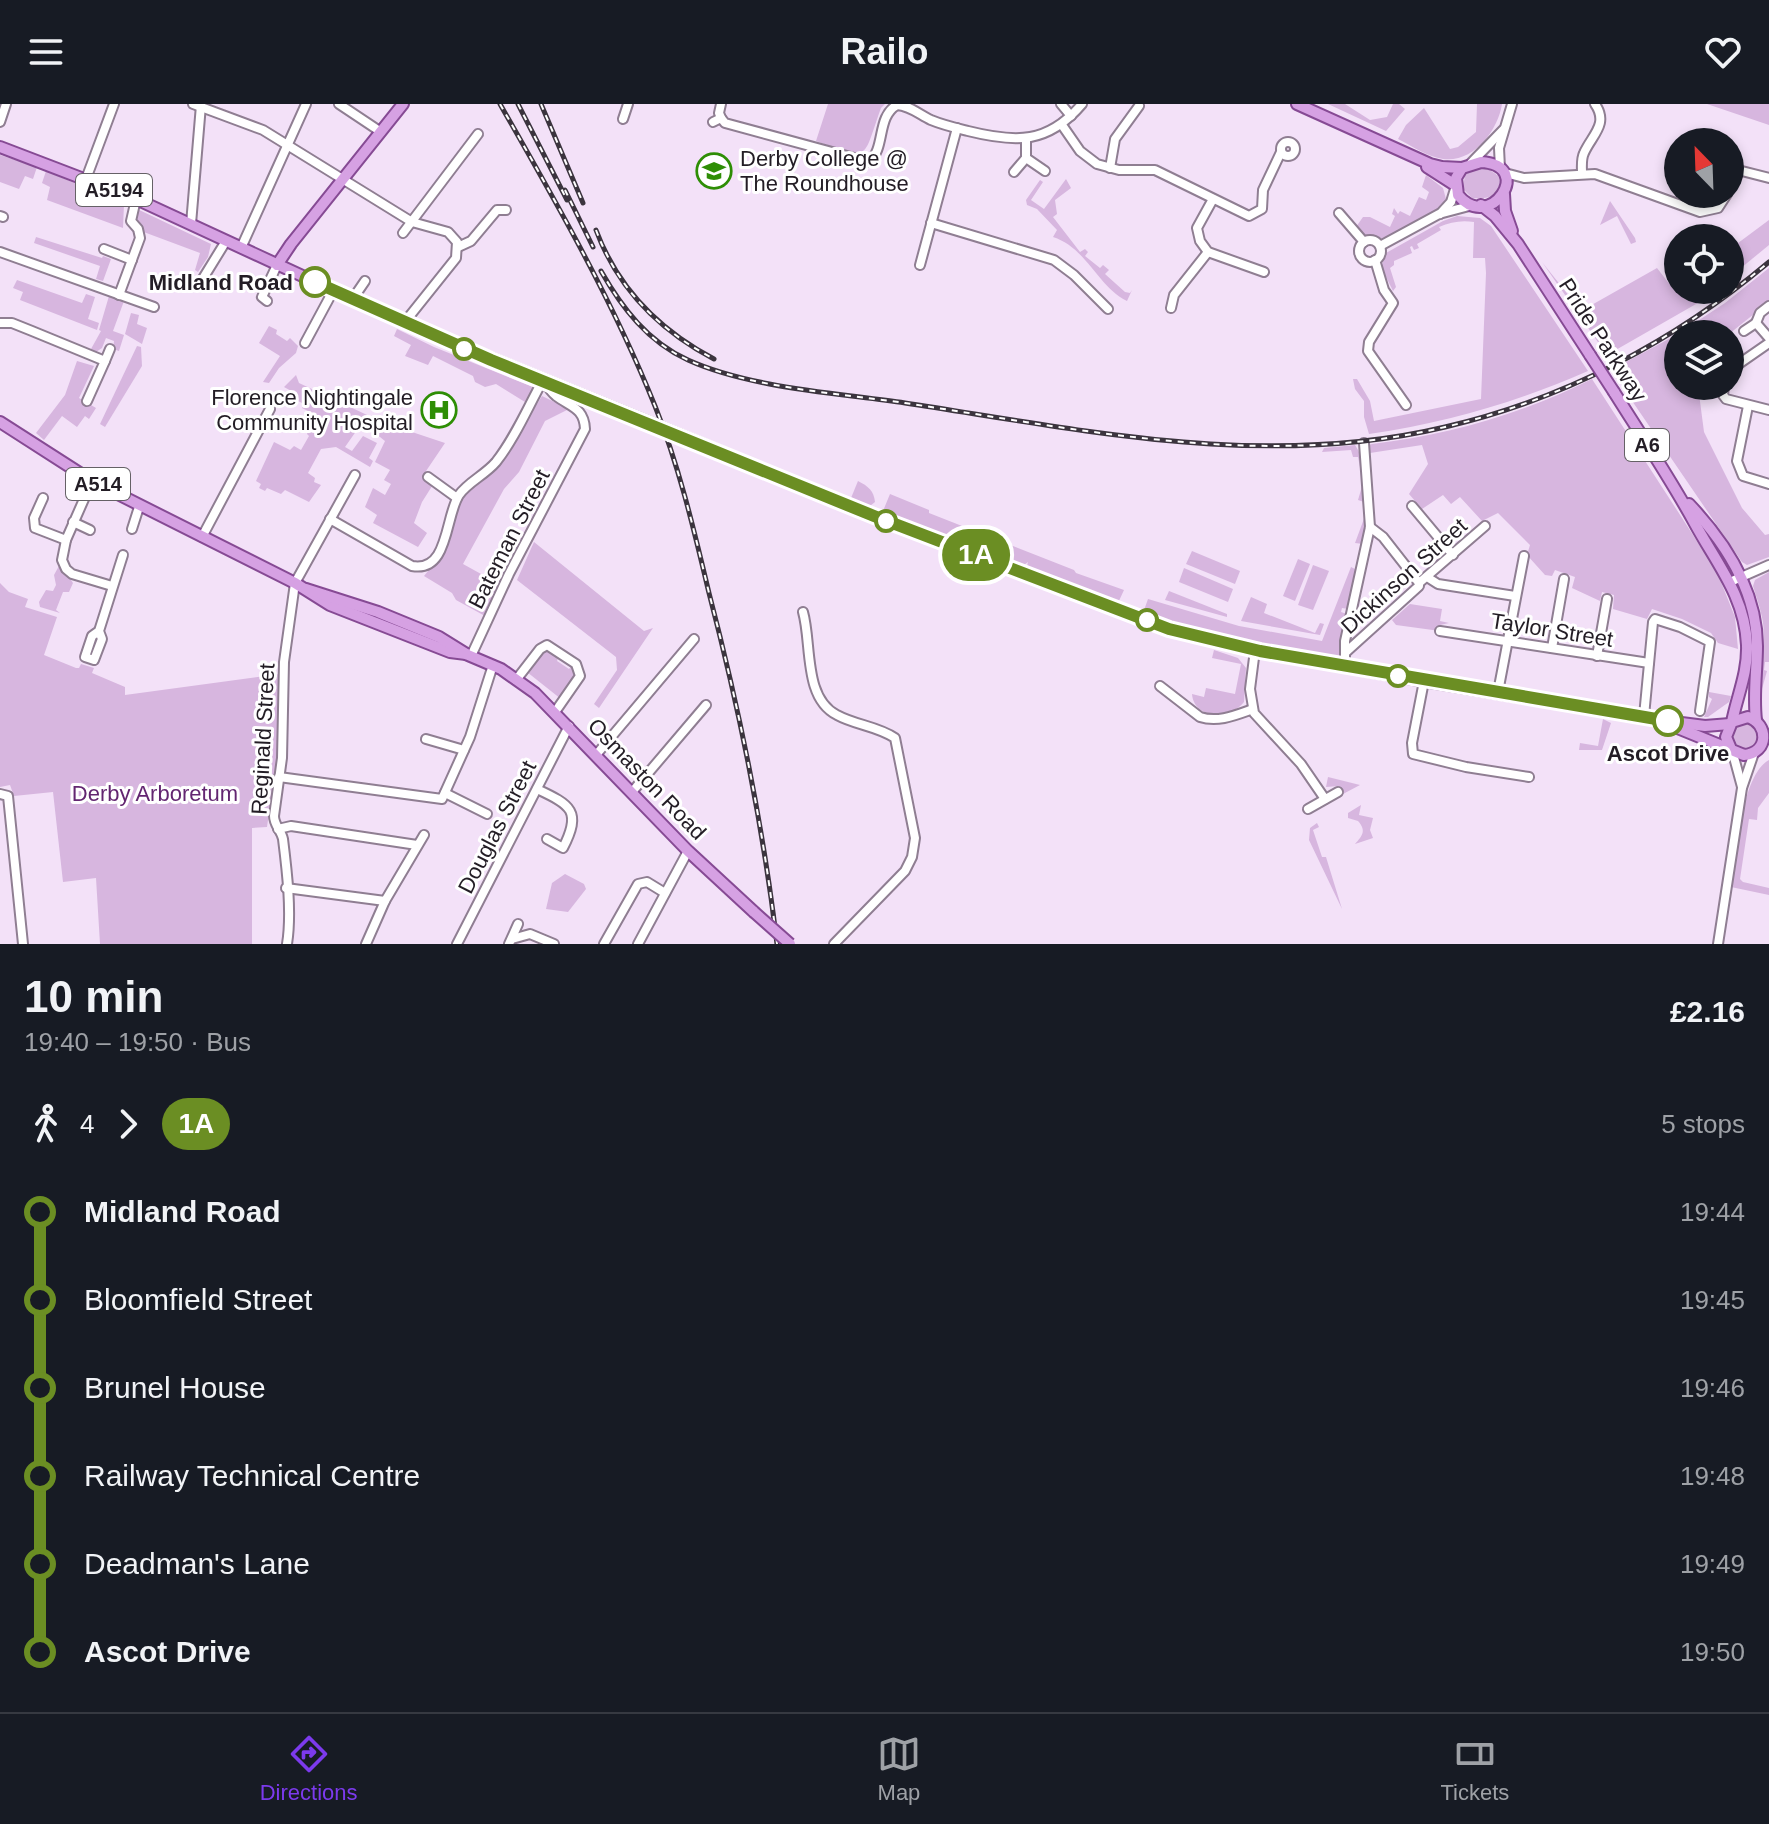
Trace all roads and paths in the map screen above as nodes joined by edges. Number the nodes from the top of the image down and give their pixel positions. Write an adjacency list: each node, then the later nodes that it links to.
1 (6, 104): 18 (street)
2 (114, 104): 40 (street)
3 (306, 104): 25 (street)
4 (339, 104): 22 (street)
5 (403, 104): 22 (main road)
6 (628, 104): 17 (street)
7 (721, 104): 14 (street)
8 (1061, 104): 16 (street)
9 (1082, 104): 16 (street)
10 (1297, 104): 27 (main road, A6)
11 (1512, 104): 20 (street)
12 (1595, 104): 36 (street)
13 (199, 105): 25 (street); 54 (street)
14 (897, 105): 21 (street)
15 (1139, 106): 31 (street)
16 (1071, 116): 19 (street)
17 (623, 119)
18 (0, 122)
19 (1062, 125): 24 (street); 31 (street)
20 (1506, 126): 30 (street); 33 (street)
21 (957, 128): 24 (street); 53 (street)
22 (381, 132): 37 (main road)
23 (478, 134): 52 (street)
24 (1026, 139): 29 (street)
25 (288, 144): 37 (street); 61 (street)
26 (0, 147): 40 (main road, A5194)
27 (1398, 150): 30 (main road, A6); 41 (main road, A6)
28 (1281, 152): 44 (street)
29 (1026, 158): 32 (street); 35 (street)
30 (1466, 166): 33 (main road, A6); 41 (main road)
31 (1110, 168): 44 (street)
32 (1045, 171)
33 (1502, 171): 38 (street); 42 (main road, A6)
34 (1744, 171): 39 (street)
35 (1014, 172)
36 (1582, 173): 38 (street); 45 (street)
37 (343, 178): 52 (street); 67 (main road)
38 (1524, 178): 42 (street)
39 (1769, 178)
40 (86, 179): 43 (main road, A5194)
41 (1455, 187): 46 (main road, A6); 51 (street)
42 (1505, 190): 46 (main road); 58 (main road, Pride Parkway / A6)
43 (136, 199): 54 (main road, A5194); 65 (street)
44 (1213, 199): 64 (street)
45 (1664, 199)
46 (1477, 205): 51 (street); 58 (main road, Pride Parkway / A6)
47 (1691, 208): 48 (street)
48 (1718, 208)
49 (506, 210): 60 (street)
50 (1339, 213): 57 (street)
51 (1439, 214): 59 (street)
52 (412, 222): 55 (street); 60 (street)
53 (931, 223): 68 (street); 79 (street)
54 (191, 224): 56 (main road, A5194)
55 (403, 233)
56 (226, 241): 61 (main road, A5194); 70 (street)
57 (1364, 242): 59 (street); 66 (street)
58 (1518, 244): 119 (main road, Pride Parkway / A6, bridge)
59 (1380, 246): 66 (street)
60 (458, 247): 81 (street)
61 (241, 248): 67 (main road, A5194)
62 (104, 249): 65 (street)
63 (0, 252): 73 (street)
64 (1208, 252): 69 (street); 78 (street)
65 (132, 260): 73 (street)
66 (1375, 260): 92 (street)
67 (277, 265): 72 (main road, A5194); 75 (street)
68 (920, 265)
69 (1264, 272)
70 (202, 280)
71 (365, 281): 74 (street)
72 (333, 291): 74 (main road, A5194); 85 (street)
73 (119, 295): 77 (street)
74 (352, 300): 81 (main road, A5194)
75 (267, 301)
76 (1769, 306): 82 (street)
77 (154, 307)
78 (1171, 308)
79 (1108, 309)
80 (0, 323): 88 (street)
81 (404, 323): 89 (main road, A5194)
82 (1756, 323): 83 (street); 84 (street)
83 (1744, 331)
84 (1769, 341): 87 (street)
85 (305, 343)
86 (110, 349): 88 (street)
87 (1744, 360)
88 (105, 361): 91 (street)
89 (543, 380): 103 (street); 131 (main road, A5194, bridge); 133 (street, Bateman Street)
90 (1729, 400): 93 (street)
91 (87, 401)
92 (1406, 405)
93 (1748, 406): 95 (street); 101 (street)
94 (270, 409): 112 (street)
95 (1769, 410)
96 (0, 422): 100 (main road, Osmaston Road / A514)
97 (1364, 443): 109 (street)
98 (355, 475): 106 (street)
99 (428, 477): 103 (street)
100 (92, 481): 105 (main road, Osmaston Road / A514); 107 (street)
101 (1769, 484)
102 (43, 498): 113 (street)
103 (457, 498): 106 (street)
104 (1412, 506): 115 (street)
105 (139, 507): 110 (street); 112 (main road, Osmaston Road / A514)
106 (330, 519): 121 (street)
107 (73, 522): 111 (street); 113 (street)
108 (1485, 526): 115 (street, Dickinson Street)
109 (1370, 527): 120 (street); 132 (street)
110 (132, 529)
111 (90, 530)
112 (202, 537): 121 (main road, Osmaston Road / A514)
113 (66, 540): 122 (street)
114 (123, 555): 122 (street)
115 (1453, 555): 120 (street, Dickinson Street)
116 (1524, 556): 123 (street)
117 (1769, 565): 119 (street)
118 (1564, 579): 130 (street)
119 (1736, 579): 148 (main road, A6); 149 (main road, A6)
120 (1423, 580): 123 (street); 132 (street, Dickinson Street)
121 (295, 583): 133 (main road, Osmaston Road / A514); 157 (street, Reginald Street)
122 (112, 586): 126 (street)
123 (1515, 596): 129 (street)
124 (1607, 599): 134 (street)
125 (803, 612): 186 (street)
126 (99, 631)
127 (1440, 631): 129 (street, Taylor Street)
128 (694, 639): 156 (street)
129 (1506, 641): 130 (street, Taylor Street); 141 (street)
130 (1552, 648): 134 (street, Taylor Street)
131 (1255, 650): 137 (main road, A5194); 143 (street)
132 (1346, 652): 137 (street)
133 (469, 655): 136 (main road, Osmaston Road / A514)
134 (1597, 656): 135 (street, Taylor Street)
135 (1649, 663): 144 (street); 146 (street)
136 (493, 665): 138 (main road, Osmaston Road / A514); 153 (street)
137 (1345, 665): 139 (main road, A5194)
138 (516, 680): 145 (main road, Osmaston Road / A514); 145 (street)
139 (1424, 681): 141 (main road, A5194); 158 (street)
140 (1160, 686): 143 (street)
141 (1498, 692): 146 (main road, A5194)
142 (706, 705): 161 (street)
143 (1253, 709): 165 (street)
144 (1700, 711)
145 (555, 712): 150 (main road, Osmaston Road / A514)
146 (1644, 716): 147 (main road, A5194)
147 (1658, 720): 148 (main road, A5194); 154 (main road, A5194)
148 (1731, 723): 149 (main road); 154 (main road)
149 (1762, 724): 155 (main road)
150 (569, 726): 156 (main road, Osmaston Road / A514); 160 (street, Douglas Street)
151 (426, 739): 153 (street)
152 (1769, 749): 155 (main road)
153 (464, 750): 164 (street)
154 (1731, 750): 155 (main road); 159 (street)
155 (1755, 753): 159 (street)
156 (596, 755): 161 (main road, Osmaston Road / A514)
157 (279, 777): 164 (street); 168 (street, Reginald Street)
158 (1529, 777)
159 (1742, 788): 187 (street)
160 (537, 789): 170 (street); 181 (street, Douglas Street)
161 (632, 792): 172 (main road, Osmaston Road / A514)
162 (1338, 792): 165 (street)
163 (4, 795): 178 (street)
164 (443, 796): 167 (street)
165 (1325, 799): 166 (street)
166 (1308, 809)
167 (487, 814)
168 (278, 829): 171 (street); 173 (street, Reginald Street)
169 (424, 835): 171 (street)
170 (547, 839)
171 (417, 845): 175 (street)
172 (688, 851): 174 (street); 185 (main road, Osmaston Road / A514, bridge)
173 (286, 888): 175 (street); 179 (street, Reginald Street)
174 (665, 893): 183 (street); 184 (street)
175 (385, 901): 180 (street)
176 (518, 924): 177 (street)
177 (510, 941): 182 (street)
178 (23, 944)
179 (287, 944)
180 (366, 944)
181 (457, 944)
182 (554, 944)
183 (604, 944)
184 (638, 944)
185 (790, 944)
186 (834, 944)
187 (1718, 944)

